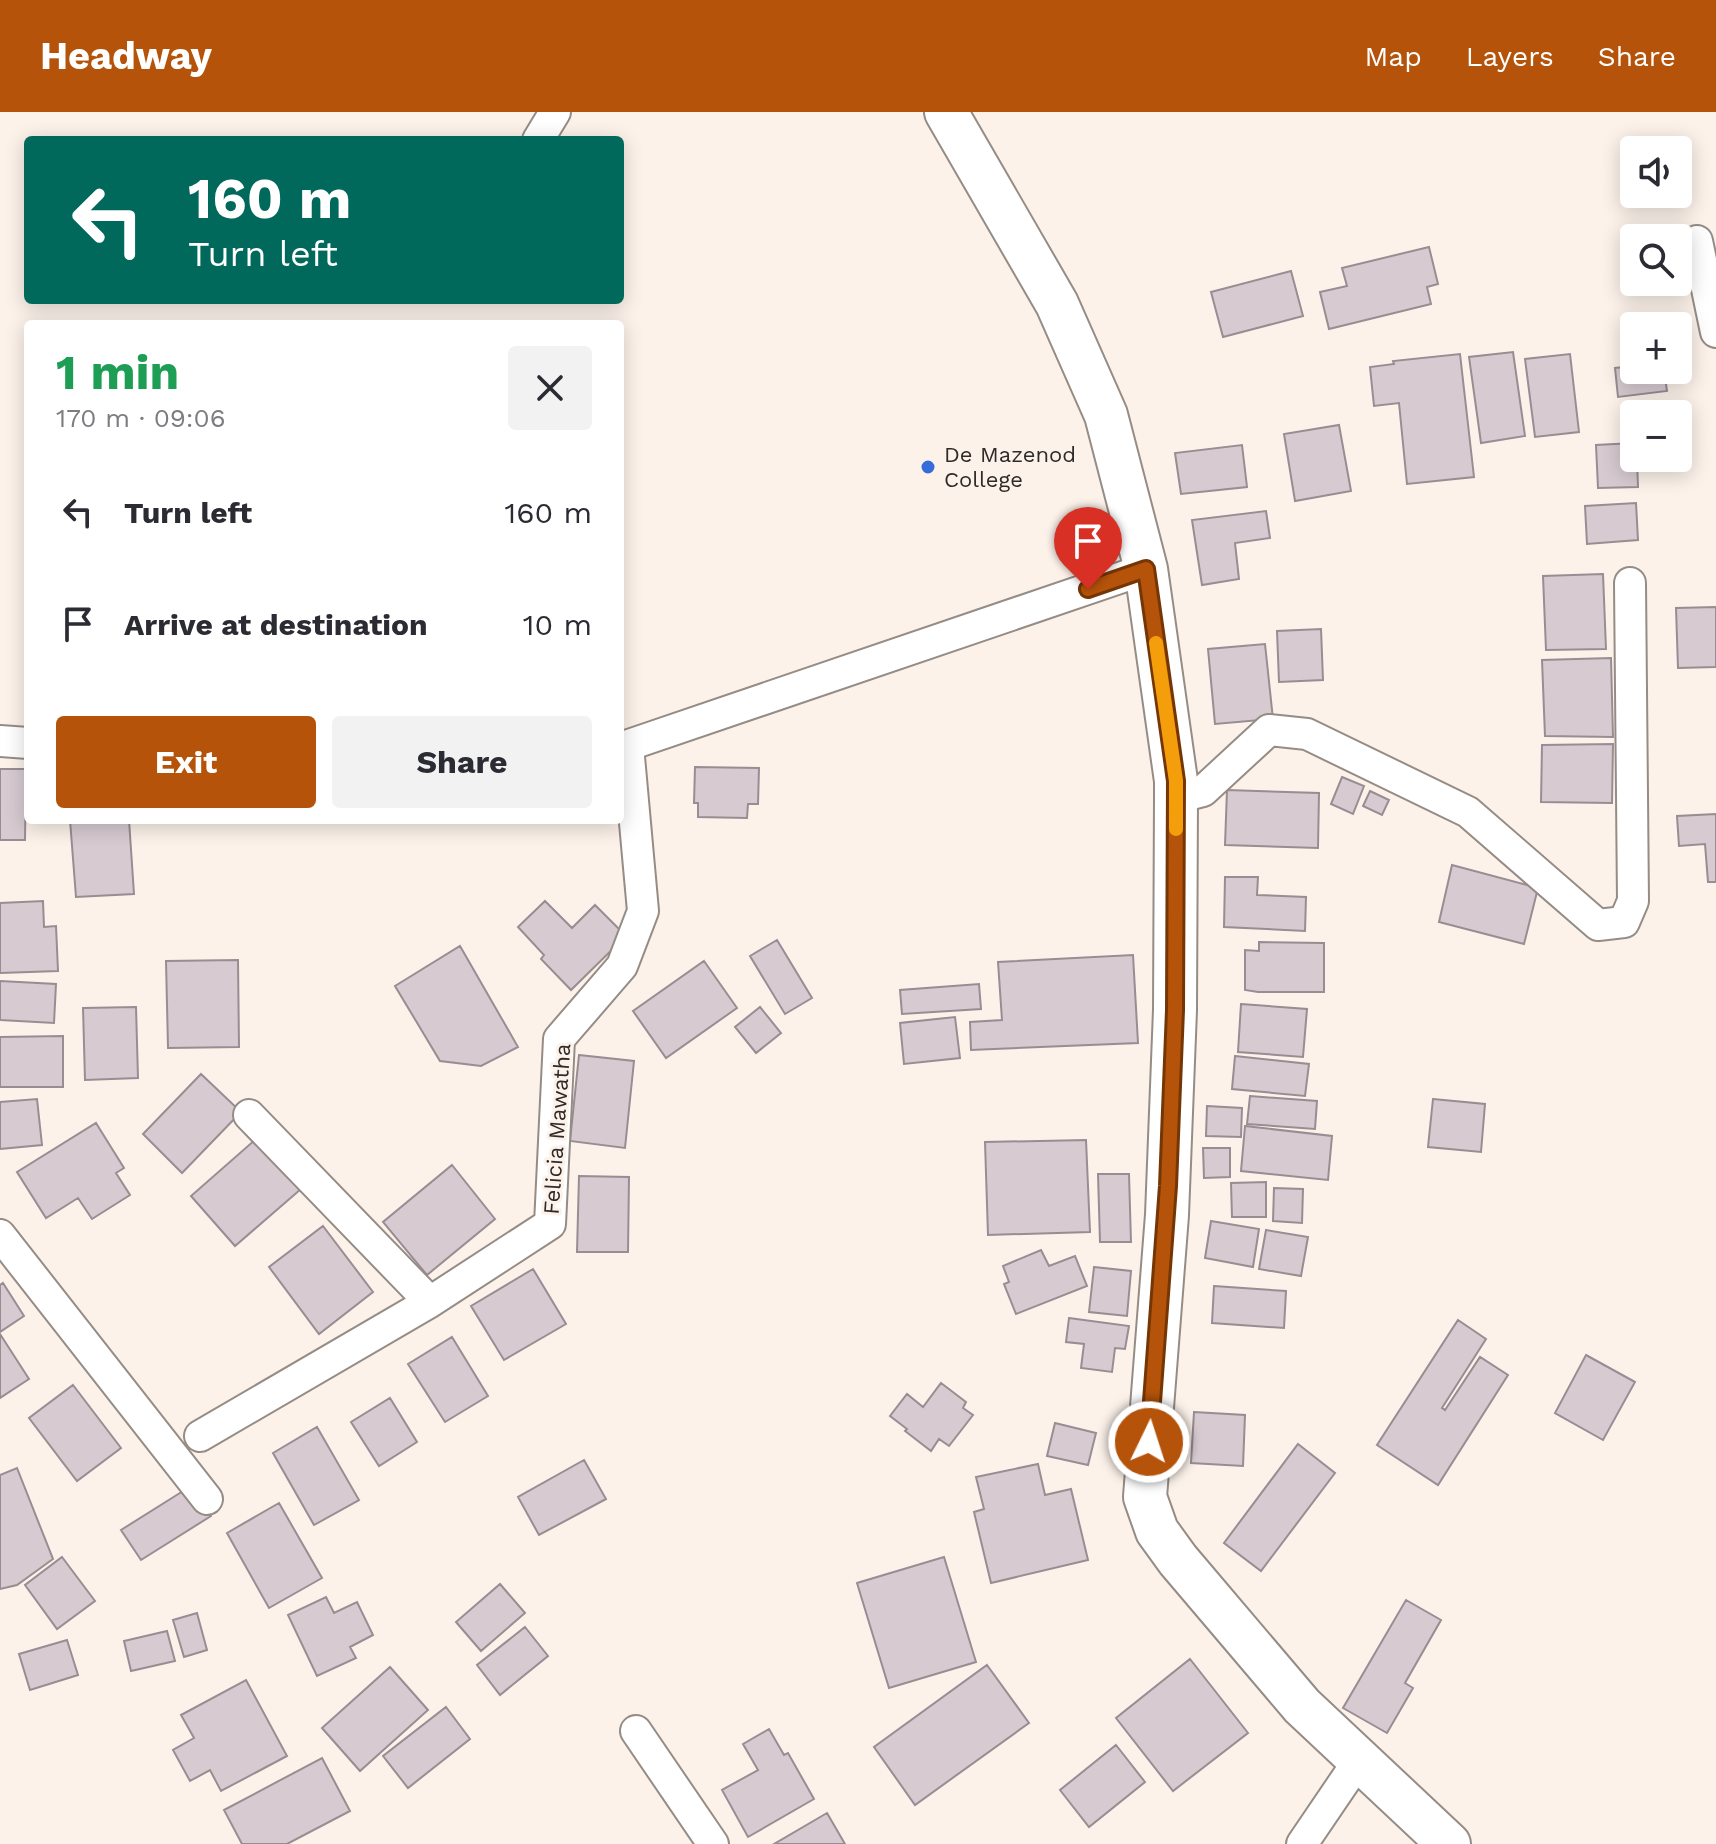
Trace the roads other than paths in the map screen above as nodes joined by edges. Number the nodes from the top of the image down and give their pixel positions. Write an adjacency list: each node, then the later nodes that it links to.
1 (555, 112): 3 (street)
2 (947, 112): 6 (street)
3 (540, 136)
4 (1697, 241): 5 (street)
5 (1716, 332)
6 (1146, 569): 10 (street); 11 (street)
7 (1630, 583): 11 (street)
8 (0, 741): 9 (street)
9 (24, 743)
10 (624, 747): 14 (street, Felicia Mawatha)
11 (1176, 798): 18 (street)
12 (249, 1115): 14 (street)
13 (0, 1235): 16 (street)
14 (430, 1302): 15 (street, Felicia Mawatha)
15 (200, 1436)
16 (207, 1499)
17 (636, 1731): 19 (street)
18 (1359, 1760): 20 (street); 21 (street)
19 (713, 1844)
20 (1302, 1844)
21 (1449, 1844)

